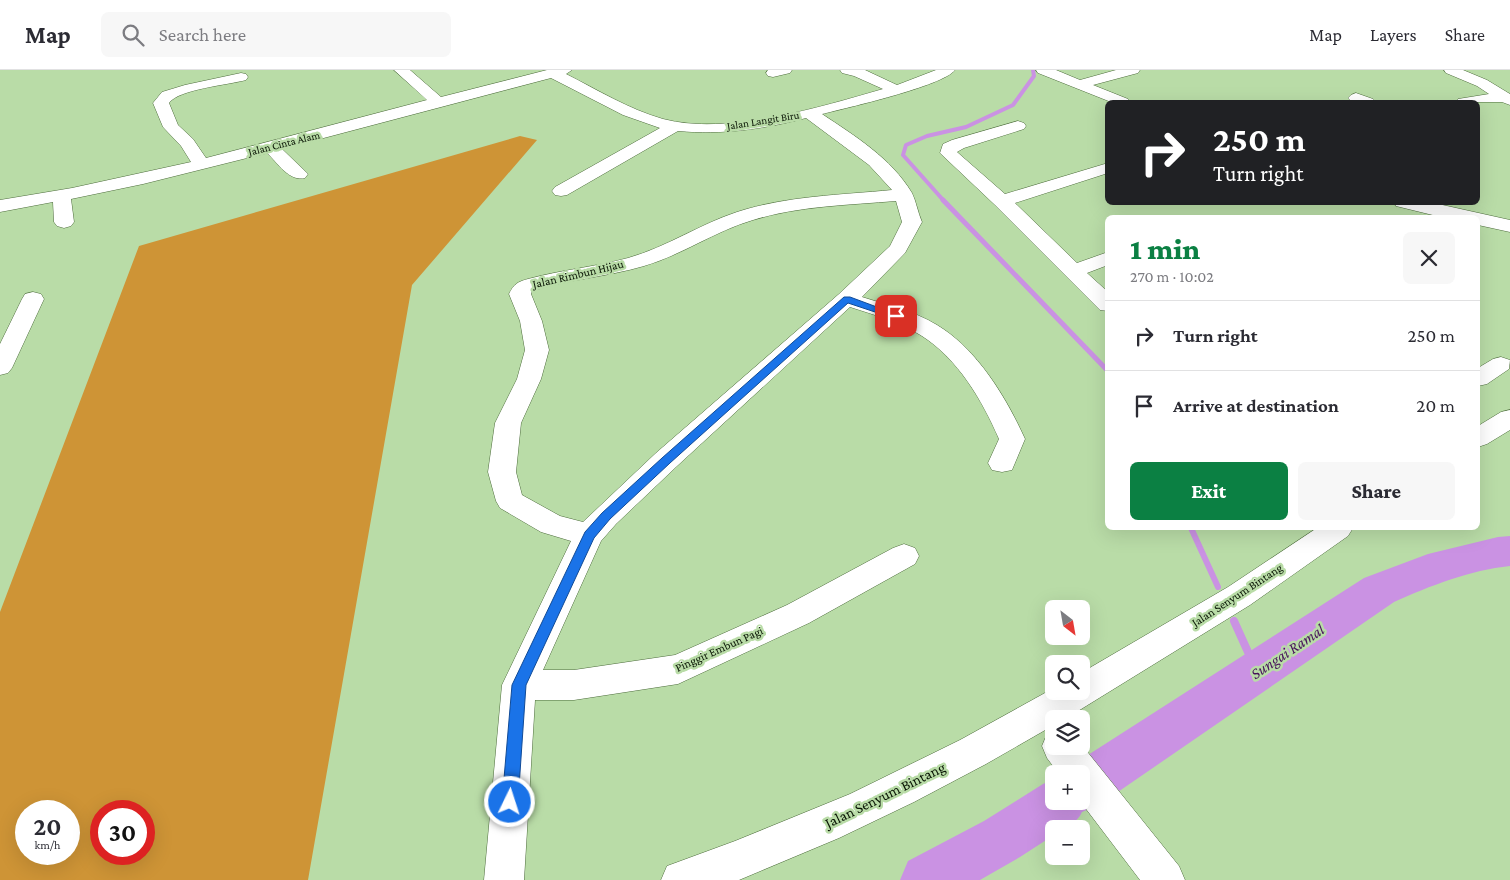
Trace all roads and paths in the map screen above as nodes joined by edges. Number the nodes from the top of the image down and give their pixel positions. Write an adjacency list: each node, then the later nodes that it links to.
1 (401, 70): 14 (street)
2 (848, 70): 10 (street)
3 (948, 70): 10 (street, Jalan Langit Biru)
4 (1043, 70): 9 (street)
5 (1134, 70): 9 (street)
6 (1452, 70): 11 (street)
7 (560, 71): 14 (street, Jalan Cinta Alam); 16 (street, Jalan Langit Biru)
8 (241, 77): 19 (street)
9 (1080, 84): 12 (street)
10 (896, 90): 15 (street, Jalan Langit Biru)
11 (1507, 98): 13 (street)
12 (1118, 100)
13 (1472, 100)
14 (440, 103): 18 (street, Jalan Cinta Alam)
15 (809, 113): 16 (street, Jalan Langit Biru); 23 (street)
16 (675, 126): 22 (street)
17 (1018, 126): 25 (street)
18 (270, 146): 19 (street, Jalan Cinta Alam); 21 (street)
19 (201, 164): 24 (street, Jalan Cinta Alam)
20 (1105, 168): 25 (street)
21 (299, 174)
22 (561, 191)
23 (904, 195): 35 (street); 44 (street, Jalan Rimbun Hijau)
24 (62, 196): 27 (street, Jalan Cinta Alam); 30 (street)
25 (1002, 201): 33 (street)
26 (1416, 205): 28 (street)
27 (0, 206)
28 (1458, 215)
29 (1480, 219): 31 (street)
30 (64, 222)
31 (1510, 226)
32 (1105, 259): 33 (street)
33 (1074, 271): 36 (street)
34 (33, 299): 38 (street)
35 (847, 299): 42 (street); 44 (street)
36 (1105, 302)
37 (1501, 364): 39 (street)
38 (0, 368)
39 (1480, 378)
40 (1510, 418): 41 (street)
41 (1480, 437)
42 (1002, 463)
43 (1335, 530): 47 (street, Jalan Senyum Bintang)
44 (589, 535): 46 (street)
45 (904, 556): 46 (street, Pinggir Embun Pagi)
46 (519, 685): 52 (street)
47 (1090, 686)
48 (1072, 700): 49 (street, Jalan Senyum Bintang)
49 (1063, 710)
50 (1045, 728): 53 (street, Jalan Senyum Bintang)
51 (1070, 758): 54 (street)
52 (504, 880)
53 (681, 880)
54 (1165, 880)

